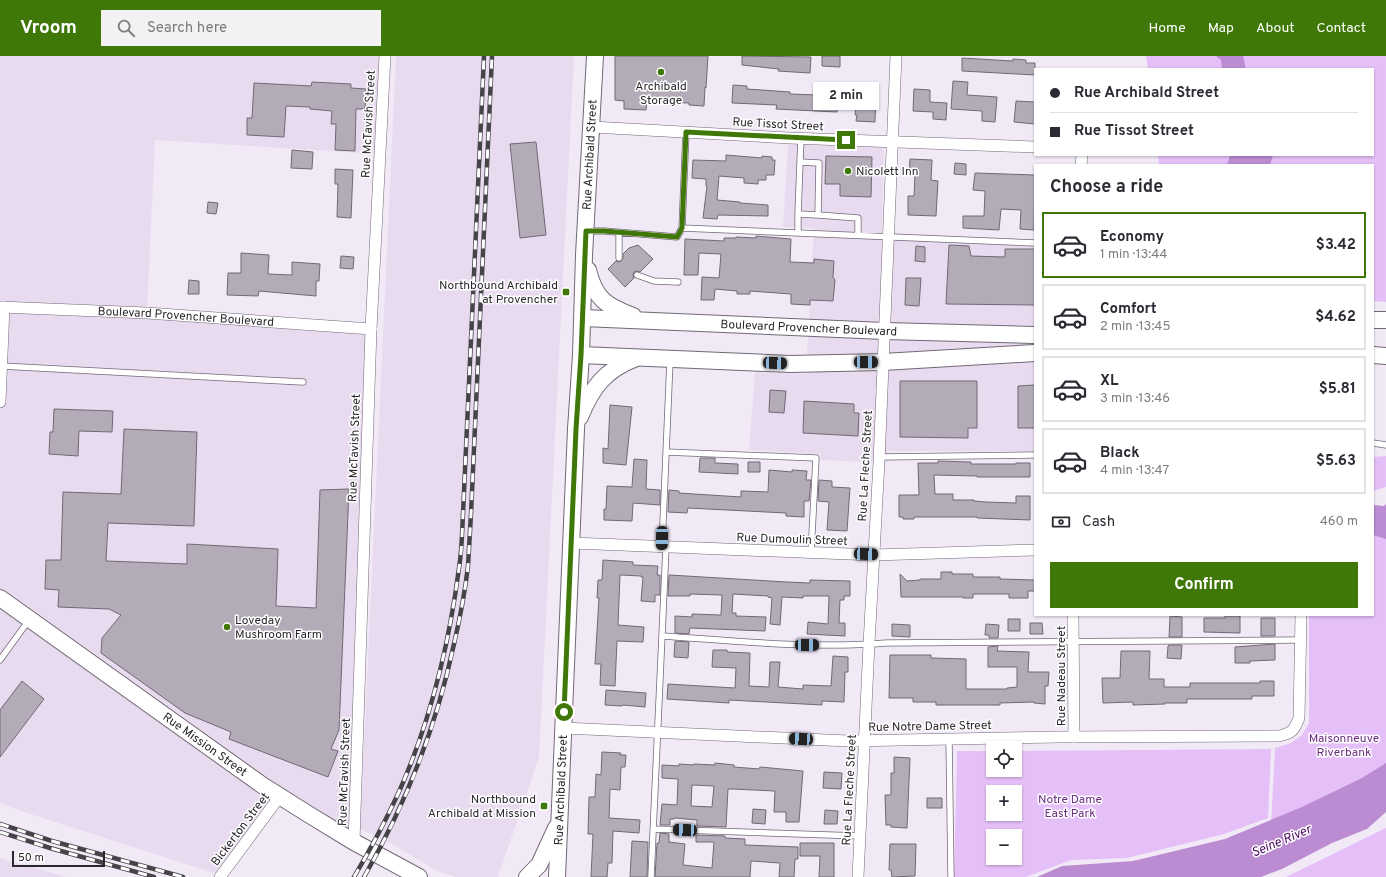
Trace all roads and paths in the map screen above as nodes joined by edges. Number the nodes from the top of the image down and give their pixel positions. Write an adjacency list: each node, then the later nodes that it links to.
1 (385, 56): 28 (street, Rue McTavish Street)
2 (595, 56): 4 (main road, Rue Archibald Street)
3 (896, 56): 7 (street, Rue La Fleche Street)
4 (592, 127): 5 (street, Rue Tissot Street); 13 (main road, Rue Archibald Street)
5 (686, 132): 6 (street, Rue Tissot Street); 12 (lane)
6 (801, 138): 7 (street, Rue Tissot Street); 9 (lane)
7 (893, 141): 8 (street, Rue Tissot Street); 17 (street, Rue La Fleche Street)
8 (1034, 147)
9 (800, 162): 10 (lane); 11 (lane)
10 (798, 214): 11 (lane); 14 (lane)
11 (818, 214): 16 (lane)
12 (682, 228): 14 (lane); 15 (lane)
13 (586, 231): 15 (lane); 19 (main road, Rue Archibald Street)
14 (798, 232): 16 (lane)
15 (619, 233): 20 (lane)
16 (858, 235): 17 (lane)
17 (889, 236): 18 (lane); 29 (street, Rue La Fleche Street)
18 (1034, 243)
19 (584, 255): 24 (main road, Rue Archibald Street); 25 (main road)
20 (619, 258)
21 (637, 275): 22 (lane)
22 (678, 282)
23 (2, 307): 28 (street, Boulevard Provencher Boulevard); 38 (street)
24 (583, 318): 25 (main road, Boulevard Provencher Boulevard); 32 (main road, Rue Archibald Street)
25 (644, 320): 29 (main road, Boulevard Provencher Boulevard)
26 (1374, 320): 27 (main road)
27 (1386, 320)
28 (371, 329): 70 (street, Rue McTavish Street)
29 (885, 331): 30 (main road, Boulevard Provencher Boulevard); 37 (street, Rue La Fleche Street)
30 (1034, 335)
31 (1034, 353): 37 (main road)
32 (581, 355): 35 (main road); 41 (main road, Rue Archibald Street)
33 (1374, 355): 34 (main road)
34 (1386, 356)
35 (640, 357): 36 (main road); 41 (main road)
36 (670, 358): 37 (main road); 44 (lane)
37 (883, 362): 46 (street, Rue La Fleche Street)
38 (1, 366): 39 (lane); 40 (street)
39 (303, 382)
40 (0, 402)
41 (576, 429): 47 (main road, Rue Archibald Street)
42 (1374, 443): 43 (lane)
43 (1386, 445)
44 (666, 452): 48 (lane); 50 (lane)
45 (1034, 455): 46 (lane)
46 (880, 457): 51 (street, Rue La Fleche Street)
47 (572, 543): 48 (street, Rue Dumoulin Street); 61 (main road, Rue Archibald Street)
48 (664, 547): 50 (street, Rue Dumoulin Street); 56 (lane)
49 (1034, 550): 51 (street, Rue Dumoulin Street)
50 (811, 553): 51 (street, Rue Dumoulin Street)
51 (874, 555): 59 (street, Rue La Fleche Street)
52 (0, 598): 55 (main road, Rue Mission Street)
53 (1073, 616): 58 (street, Rue Nadeau Street)
54 (1301, 616): 57 (street)
55 (30, 620): 60 (lane); 66 (main road, Rue Mission Street)
56 (663, 636): 59 (lane); 62 (lane)
57 (1300, 640): 58 (lane); 63 (street, Rue Notre Dame Street)
58 (1073, 641): 59 (lane); 63 (street, Rue Nadeau Street)
59 (869, 644): 65 (street, Rue La Fleche Street)
60 (0, 660)
61 (564, 728): 62 (street, Rue Notre Dame Street); 67 (main road, Rue Archibald Street)
62 (658, 732): 65 (street, Rue Notre Dame Street); 68 (lane)
63 (1074, 737): 64 (street, Rue Notre Dame Street)
64 (949, 739): 65 (street, Rue Notre Dame Street); 77 (lane)
65 (864, 740): 69 (street, Rue La Fleche Street)
66 (280, 796): 70 (main road, Rue Mission Street); 71 (street, Bickerton Street)
67 (559, 822): 73 (main road); 74 (main road, Rue Archibald Street)
68 (654, 829): 69 (lane); 75 (lane)
69 (860, 836): 76 (street, Rue La Fleche Street)
70 (354, 842): 72 (main road, Rue Mission Street)
71 (220, 877)
72 (419, 877)
73 (527, 877)
74 (556, 877)
75 (651, 877)
76 (858, 877)
77 (951, 877)

